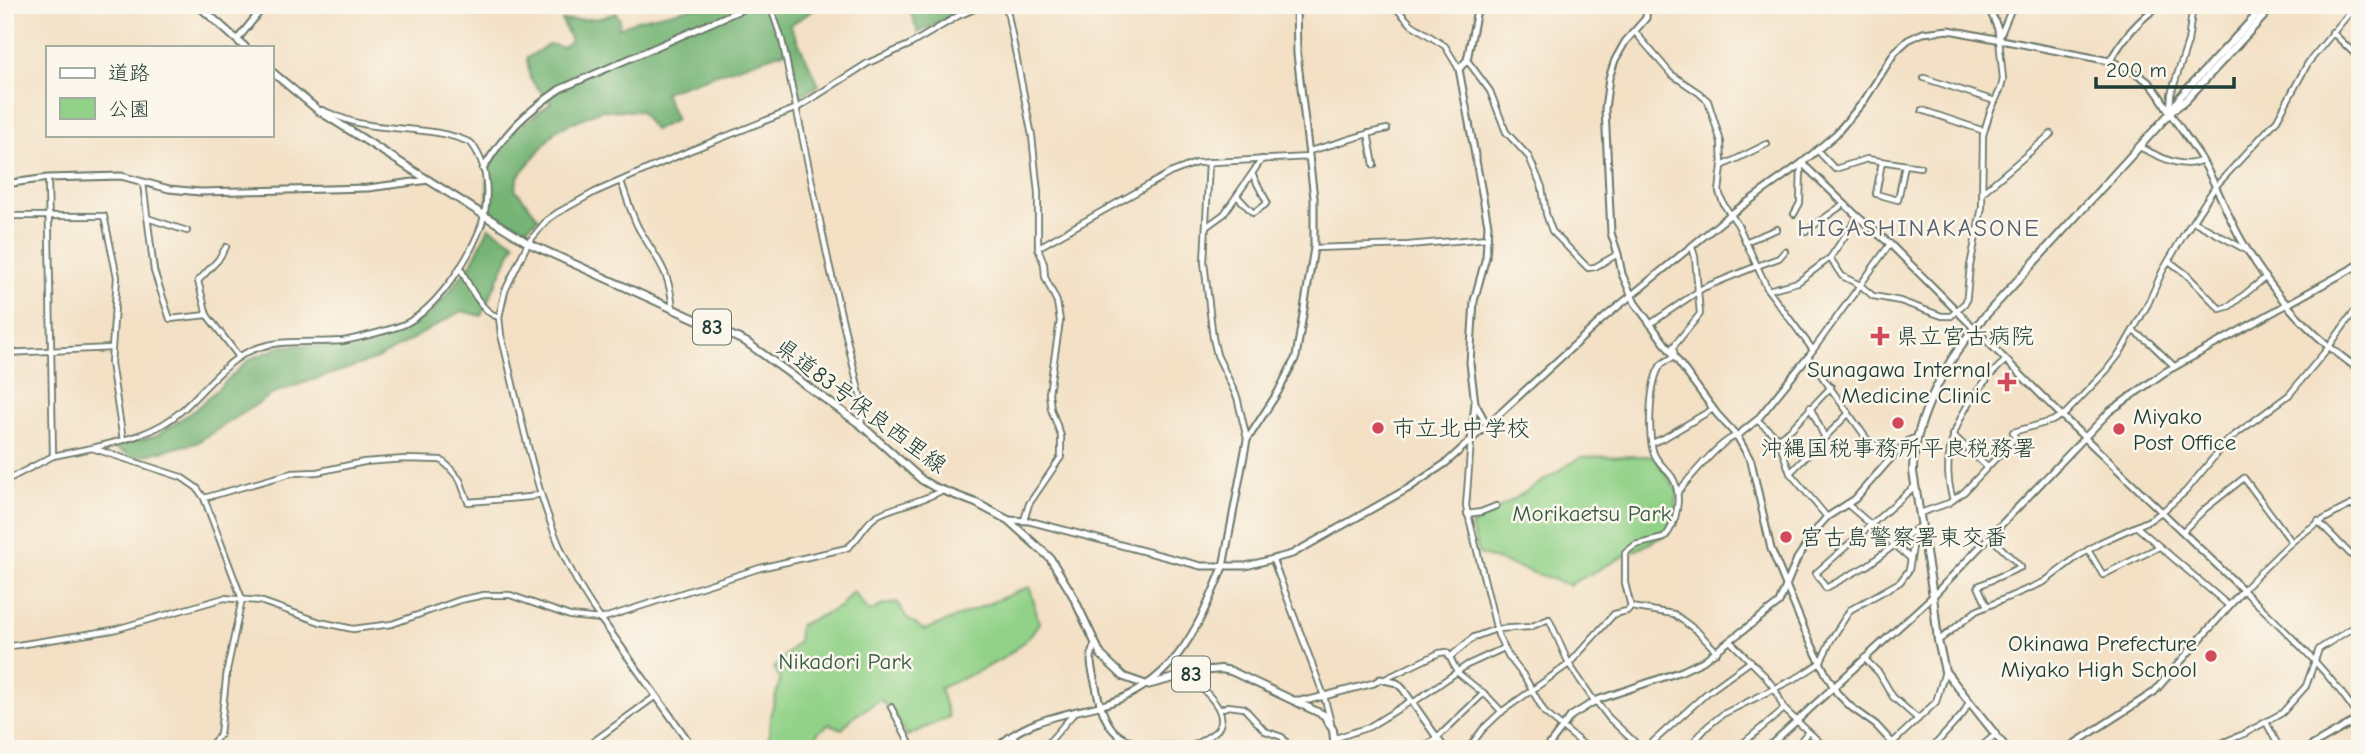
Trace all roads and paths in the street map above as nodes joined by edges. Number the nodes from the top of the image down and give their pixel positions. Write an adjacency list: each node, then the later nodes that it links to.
1 (198, 5): 21 (main road)
2 (270, 5): 21 (street)
3 (752, 5): 51 (street)
4 (770, 5): 31 (street)
5 (984, 5): 31 (street)
6 (1006, 5): 79 (street)
7 (1296, 5): 41 (street)
8 (1393, 5): 26 (street)
9 (1478, 5): 24 (street)
10 (1647, 5): 18 (street)
11 (1988, 5): 20 (street)
12 (2013, 5): 20 (street)
13 (2160, 5): 25 (street)
14 (2193, 5): 33 (street)
15 (2266, 5): 33 (main road)
16 (2274, 5): 33 (main road)
17 (2356, 5): 19 (street)
18 (1635, 32): 49 (street); 84 (street)
19 (2332, 32): 23 (street); 58 (street)
20 (1999, 38): 25 (street); 29 (street); 40 (street)
21 (237, 40): 22 (main road)
22 (244, 46)
23 (2360, 59)
24 (1467, 60): 26 (street); 84 (street)
25 (2110, 61): 33 (street)
26 (1459, 69): 74 (street)
27 (273, 73): 30 (main road, 県道83号保良西里線 / 83)
28 (1924, 78): 29 (street)
29 (1995, 101): 35 (street)
30 (314, 107): 51 (street); 54 (main road, 県道83号保良西里線 / 83)
31 (797, 108): 55 (street); 122 (street)
32 (1922, 110): 35 (street)
33 (2170, 113): 39 (main road); 43 (street)
34 (1387, 129): 36 (street)
35 (1984, 131): 59 (street)
36 (1368, 133): 41 (street); 47 (street)
37 (2051, 134): 59 (street)
38 (1768, 144): 49 (street)
39 (2139, 147): 43 (street); 102 (main road)
40 (1817, 150): 45 (street); 46 (street)
41 (1309, 154): 42 (street); 81 (street)
42 (1263, 159): 44 (street); 52 (street)
43 (2202, 160): 58 (street)
44 (1209, 162): 70 (street); 79 (street)
45 (1882, 162): 48 (street); 48 (street)
46 (1801, 163): 61 (street); 62 (street); 63 (street)
47 (1374, 165)
48 (1905, 165): 50 (street)
49 (1722, 166): 62 (street)
50 (1920, 167)
51 (483, 169): 66 (street)
52 (1252, 174): 60 (street); 60 (street)
53 (48, 178): 56 (street); 57 (street); 65 (street)
54 (429, 180): 56 (street); 66 (main road, 県道83号保良西里線 / 83)
55 (621, 182): 76 (street); 97 (street)
56 (143, 183): 67 (street)
57 (5, 184)
58 (2215, 187): 69 (street); 83 (street)
59 (1982, 193): 98 (street)
60 (1237, 196): 70 (street)
61 (1844, 204): 68 (street); 73 (street)
62 (1731, 214): 75 (street); 80 (street)
63 (1794, 215)
64 (5, 216): 65 (street)
65 (49, 216): 104 (street); 107 (street)
66 (486, 216): 76 (main road, 県道83号保良西里線 / 83); 89 (street)
67 (147, 218): 72 (street); 99 (street)
68 (1858, 218): 77 (street); 85 (street)
69 (2193, 221): 83 (street); 86 (street)
70 (1205, 228): 131 (street)
71 (1777, 229): 75 (street)
72 (187, 231)
73 (1806, 231)
74 (1488, 238): 81 (street); 116 (street)
75 (1745, 242): 88 (street)
76 (528, 243): 97 (main road, 県道83号保良西里線 / 83); 100 (street)
77 (1890, 243): 91 (street); 98 (street)
78 (226, 247): 99 (street)
79 (1038, 247): 154 (street)
80 (1692, 247): 92 (street); 94 (street)
81 (1314, 248): 131 (street)
82 (1785, 251): 88 (street)
83 (2248, 251): 90 (street)
84 (1618, 254): 94 (street)
85 (1830, 258): 91 (street); 93 (street)
86 (2169, 261): 90 (street); 103 (street)
87 (2360, 264): 96 (street)
88 (1756, 266): 92 (street); 93 (street)
89 (460, 267): 100 (street); 109 (street)
90 (2266, 277): 96 (street)
91 (1860, 285): 98 (street); 106 (street)
92 (1699, 290): 101 (street); 110 (street)
93 (1769, 290): 106 (street)
94 (1630, 296): 101 (street); 123 (street)
95 (2360, 303): 105 (street)
96 (2287, 305): 105 (street); 113 (street)
97 (673, 309): 122 (main road, 県道83号保良西里線 / 83)
98 (1958, 310): 102 (street)
99 (207, 315): 109 (street)
100 (499, 317): 143 (street)
101 (1650, 324): 110 (street)
102 (1975, 327): 112 (street); 129 (main road)
103 (2133, 331): 113 (street); 120 (street)
104 (112, 348): 107 (street); 130 (street)
105 (2328, 348): 114 (street); 149 (street)
106 (1813, 350): 111 (street)
107 (51, 351): 108 (street); 135 (street)
108 (5, 353)
109 (239, 357): 130 (street)
110 (1675, 357): 118 (street); 133 (street)
111 (1808, 357): 115 (street); 121 (street)
112 (2006, 360): 120 (street); 124 (street)
113 (2175, 367): 126 (street)
114 (2360, 370)
115 (1830, 387): 117 (street); 119 (street)
116 (1475, 403): 123 (street); 132 (street)
117 (1810, 407): 127 (street); 128 (street)
118 (1713, 409): 125 (street); 133 (street)
119 (1849, 413): 128 (street); 136 (street)
120 (2062, 415): 126 (street); 137 (street)
121 (1757, 420): 125 (street); 127 (street)
122 (862, 425): 141 (main road, 県道83号保良西里線 / 83)
123 (1488, 425): 132 (street)
124 (1953, 435): 137 (street); 145 (street)
125 (1737, 436): 142 (street); 169 (street)
126 (2085, 437): 149 (street); 160 (street)
127 (1778, 438): 138 (street)
128 (1825, 438): 138 (street)
129 (1917, 438): 136 (street); 140 (main road)
130 (123, 440): 134 (street)
131 (1247, 440): 168 (street)
132 (1471, 441): 151 (street); 166 (street)
133 (1652, 443): 142 (street)
134 (92, 448): 135 (street); 144 (street)
135 (53, 456): 139 (street)
136 (1892, 457): 147 (street)
137 (1987, 467): 145 (street)
138 (1790, 473): 152 (street)
139 (5, 481)
140 (1916, 486): 150 (main road); 156 (street)
141 (942, 490): 153 (main road, 県道83号保良西里線 / 83); 177 (street)
142 (1678, 493): 175 (street)
143 (540, 494): 144 (street); 177 (street)
144 (204, 498): 172 (street)
145 (1953, 500): 150 (street)
146 (2360, 500): 155 (street)
147 (1847, 504): 152 (street); 156 (street)
148 (1496, 506): 151 (street)
149 (2163, 511): 158 (street); 159 (street)
150 (1920, 513): 157 (main road)
151 (1467, 514): 178 (street)
152 (1827, 517): 169 (street)
153 (1008, 520): 154 (street); 181 (main road, 県道83号保良西里線 / 83)
154 (1024, 520): 168 (street)
155 (2318, 521): 161 (street); 167 (street)
156 (1870, 524): 162 (street); 162 (street)
157 (1919, 526): 162 (street); 165 (street); 171 (main road)
158 (2137, 527): 163 (street); 164 (street)
159 (2183, 531): 161 (street); 170 (street)
160 (1989, 536): 171 (street); 173 (street)
161 (2291, 541): 170 (street)
162 (1893, 546): 165 (street)
163 (2159, 547): 164 (street); 174 (street)
164 (2088, 550): 173 (street)
165 (1910, 559): 189 (street)
166 (1273, 560): 168 (street); 201 (street)
167 (2360, 564)
168 (1223, 567): 195 (street)
169 (1787, 585): 180 (street); 189 (street)
170 (2243, 590): 174 (street); 187 (street)
171 (1933, 596): 179 (main road); 186 (street)
172 (242, 599): 177 (street); 182 (street); 226 (street)
173 (1987, 606): 179 (street)
174 (2228, 606): 253 (street)
175 (1631, 607): 184 (street); 190 (street)
176 (2360, 615): 187 (street)
177 (601, 619): 200 (street)
178 (1496, 629): 183 (street); 185 (street); 190 (street)
179 (1938, 640): 191 (main road)
180 (1730, 641): 184 (street); 188 (street)
181 (1095, 645): 195 (main road, 県道83号保良西里線 / 83); 206 (street)
182 (5, 647)
183 (1504, 648): 192 (street); 198 (street)
184 (1717, 652): 203 (street)
185 (1450, 657): 192 (street); 194 (street)
186 (1864, 657): 196 (street); 213 (street)
187 (2314, 659): 212 (street); 215 (street)
188 (1751, 661): 197 (street); 242 (street)
189 (1820, 663): 196 (street); 197 (street)
190 (1569, 664): 198 (street); 203 (street)
191 (1945, 670): 205 (main road); 213 (street)
192 (1458, 673): 199 (street); 204 (street)
193 (1187, 675): 195 (main road, 83); 202 (main road, 83); 210 (street)
194 (1385, 680): 201 (street); 204 (street)
195 (1147, 685): 206 (street)
196 (1833, 686): 214 (street); 225 (street)
197 (1775, 689): 208 (street); 243 (street)
198 (1532, 691): 211 (street); 217 (street)
199 (1484, 693): 211 (street); 223 (street)
200 (657, 696): 227 (street); 228 (street)
201 (1324, 696): 202 (street); 216 (street)
202 (1296, 700): 216 (main road, 83)
203 (1595, 701): 217 (street); 242 (street)
204 (1412, 702): 222 (street); 223 (street)
205 (1969, 702): 220 (main road); 250 (street)
206 (1100, 706): 209 (street); 221 (street)
207 (891, 707): 229 (street)
208 (1784, 709): 214 (street); 244 (street)
209 (1076, 710): 219 (street); 232 (street)
210 (1219, 710): 234 (street); 235 (street)
211 (1502, 712): 239 (street)
212 (2360, 718): 224 (street)
213 (1918, 719): 225 (street)
214 (1795, 720): 218 (street); 245 (street)
215 (2266, 722): 254 (street); 255 (street)
216 (1331, 723): 222 (main road)
217 (1562, 727): 240 (street); 241 (street)
218 (1808, 732): 246 (street); 247 (street)
219 (1012, 735): 230 (street); 231 (street)
220 (1995, 735): 251 (street); 252 (main road)
221 (1119, 737): 233 (street); 234 (street)
222 (1336, 738): 236 (main road)
223 (1437, 738): 237 (street); 238 (street)
224 (2318, 741): 256 (street); 257 (street)
225 (1892, 743): 248 (street); 249 (street)
226 (207, 749)
227 (583, 749)
228 (694, 749)
229 (913, 749)
230 (996, 749)
231 (1023, 749)
232 (1043, 749)
233 (1116, 749)
234 (1186, 749)
235 (1291, 749)
236 (1335, 749)
237 (1420, 749)
238 (1446, 749)
239 (1468, 749)
240 (1545, 749)
241 (1589, 749)
242 (1644, 749)
243 (1687, 749)
244 (1736, 749)
245 (1766, 749)
246 (1794, 749)
247 (1827, 749)
248 (1886, 749)
249 (1898, 749)
250 (1931, 749)
251 (1978, 749)
252 (2007, 749)
253 (2066, 749)
254 (2215, 749)
255 (2280, 749)
256 (2306, 749)
257 (2318, 749)

